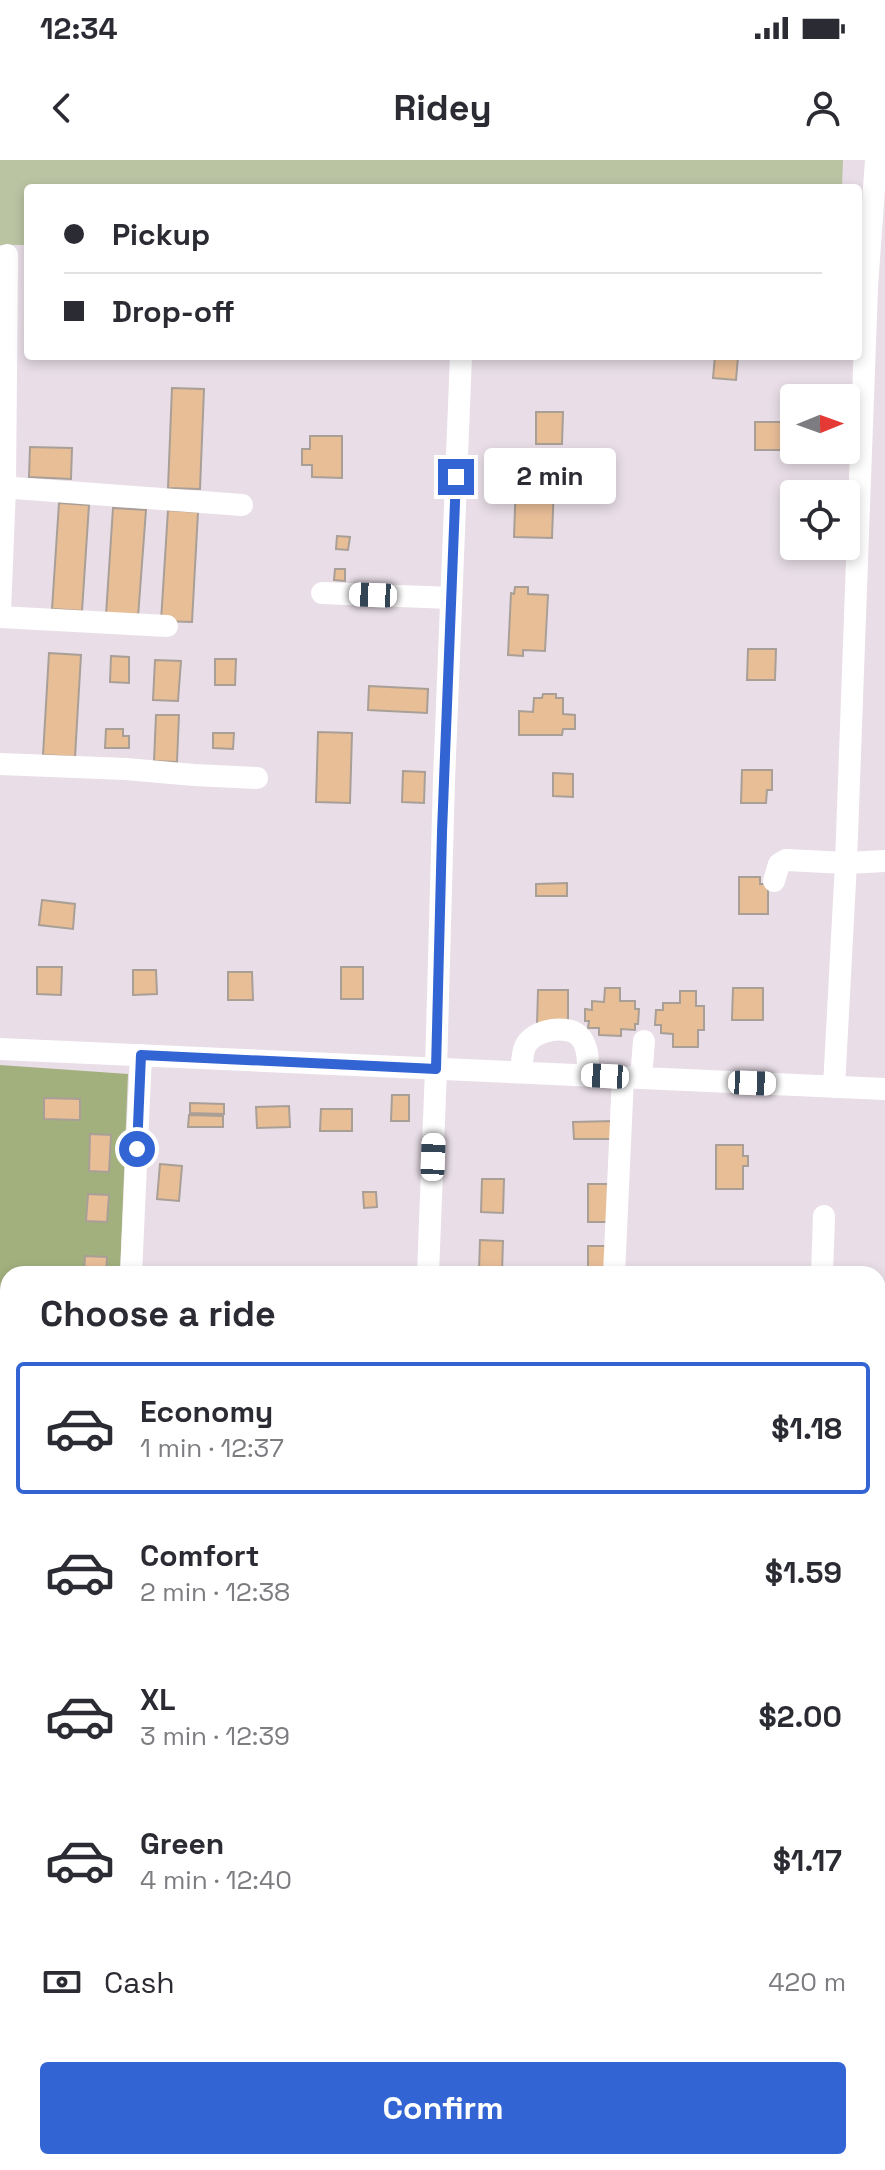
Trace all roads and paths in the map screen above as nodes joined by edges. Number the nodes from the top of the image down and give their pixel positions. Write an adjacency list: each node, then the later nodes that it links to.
1 (876, 160): 3 (street)
2 (12, 255): 4 (street)
3 (870, 287): 17 (street)
4 (17, 311): 6 (street)
5 (461, 360): 10 (street)
6 (2, 487): 7 (street); 8 (street)
7 (242, 505)
8 (0, 587): 11 (street)
9 (322, 593): 10 (street)
10 (451, 598): 22 (street)
11 (0, 611)
12 (0, 617): 13 (street)
13 (167, 626)
14 (0, 764): 15 (street)
15 (257, 778)
16 (885, 861): 17 (street)
17 (846, 863): 18 (street); 26 (street)
18 (774, 881)
19 (644, 1041): 25 (street)
20 (0, 1049): 21 (street)
21 (141, 1055): 22 (street); 29 (street)
22 (436, 1069): 23 (street); 30 (street)
23 (521, 1072): 24 (street); 24 (street)
24 (588, 1076): 25 (street)
25 (632, 1078): 26 (street); 31 (street)
26 (834, 1087): 27 (street)
27 (885, 1089)
28 (824, 1216): 32 (street)
29 (131, 1266)
30 (428, 1266)
31 (615, 1266)
32 (822, 1266)

